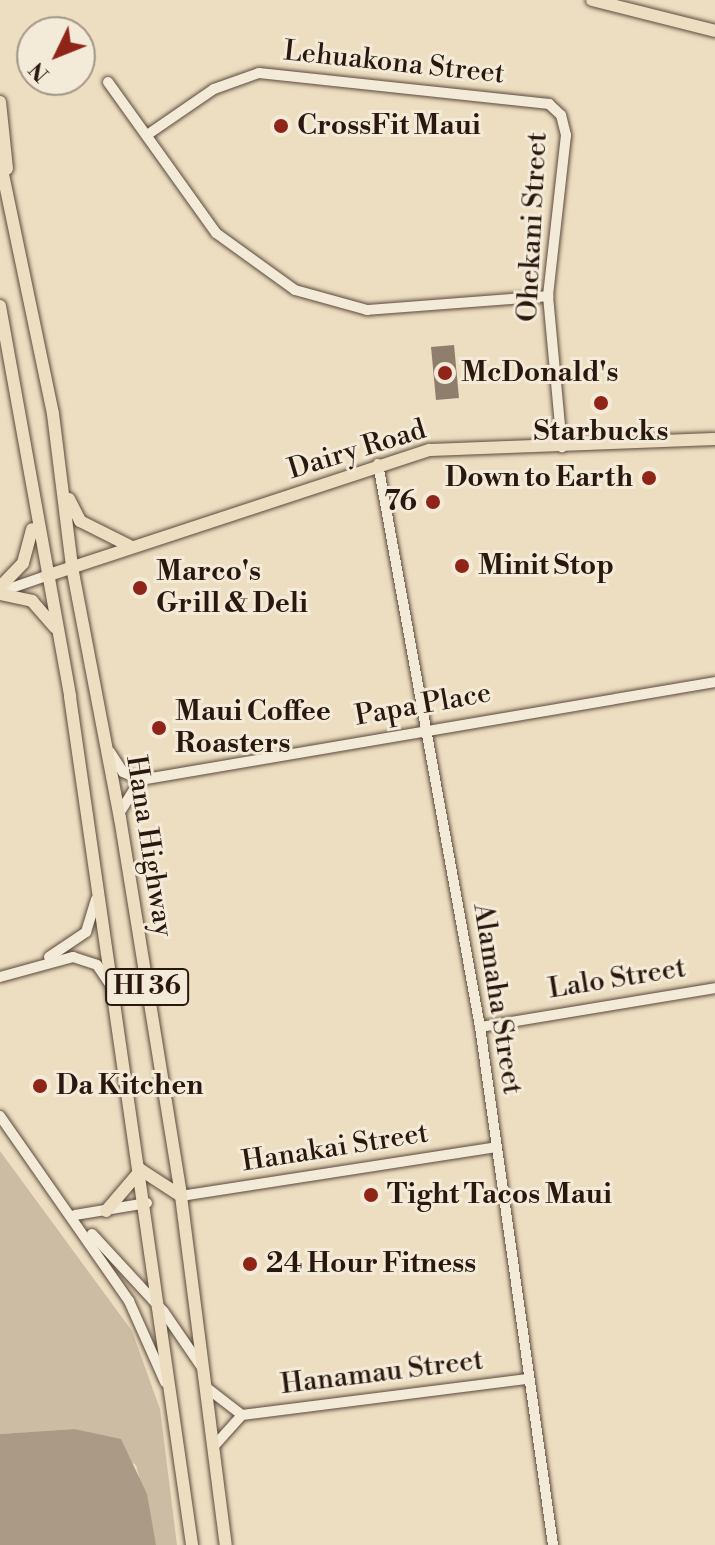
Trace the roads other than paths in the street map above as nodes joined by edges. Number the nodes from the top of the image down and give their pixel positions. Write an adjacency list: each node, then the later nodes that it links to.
1 (592, 0): 2 (main road)
2 (715, 31)
3 (108, 82): 6 (street)
4 (0, 102): 8 (main road)
5 (555, 109): 6 (street, Lehuakona Street); 9 (street, Ohekani Street)
6 (147, 135): 9 (street)
7 (0, 160): 8 (main road, Hana Highway / HI 36)
8 (10, 209): 14 (main road, Hana Highway / HI 36)
9 (548, 296): 12 (street, Ohekani Street)
10 (0, 306): 15 (main road, Hana Highway / HI 36)
11 (715, 439): 12 (main road, Dairy Road)
12 (562, 447): 13 (main road, Dairy Road)
13 (378, 464): 16 (main road, Dairy Road); 22 (street, Alamaha Street)
14 (64, 482): 16 (main road); 17 (main road, Hana Highway / HI 36)
15 (33, 513): 18 (main road, Hana Highway / HI 36); 19 (main road)
16 (130, 546): 17 (main road, Dairy Road)
17 (72, 567): 18 (main road, Dairy Road); 23 (main road, Hana Highway / HI 36)
18 (46, 576): 19 (street); 20 (main road, Hana Highway / HI 36)
19 (0, 591): 20 (main road)
20 (62, 645): 26 (main road, Hana Highway / HI 36)
21 (715, 682): 22 (street, Papa Place)
22 (425, 728): 24 (street, Papa Place); 31 (street, Alamaha Street)
23 (110, 752): 24 (street); 25 (main road, Hana Highway / HI 36)
24 (140, 780): 25 (street)
25 (120, 818): 35 (main road, Hana Highway / HI 36)
26 (97, 887): 27 (street); 30 (main road, Hana Highway / HI 36)
27 (48, 958): 28 (street); 30 (street)
28 (0, 977)
29 (715, 988): 31 (street, Lalo Street)
30 (113, 992): 34 (main road, Hana Highway / HI 36)
31 (480, 1027): 33 (street, Alamaha Street)
32 (0, 1116): 38 (street)
33 (496, 1147): 35 (street, Hanakai Street); 41 (street, Alamaha Street)
34 (141, 1170): 35 (main road); 36 (main road, Hana Highway / HI 36); 37 (main road)
35 (181, 1196): 36 (main road); 40 (main road, Hana Highway / HI 36)
36 (147, 1203): 37 (street); 39 (main road, Hana Highway / HI 36)
37 (106, 1211): 38 (street)
38 (75, 1215): 39 (street); 43 (street)
39 (164, 1312): 40 (street); 43 (main road, Hana Highway / HI 36)
40 (204, 1370): 42 (main road, Hana Highway / HI 36)
41 (528, 1379): 44 (street, Hanamau Street); 48 (street, Alamaha Street)
42 (207, 1388): 44 (street); 45 (main road, Hana Highway / HI 36)
43 (176, 1409): 46 (main road, Hana Highway / HI 36)
44 (242, 1415): 45 (street)
45 (215, 1445): 47 (main road, Hana Highway / HI 36)
46 (192, 1545)
47 (226, 1545)
48 (553, 1545)

